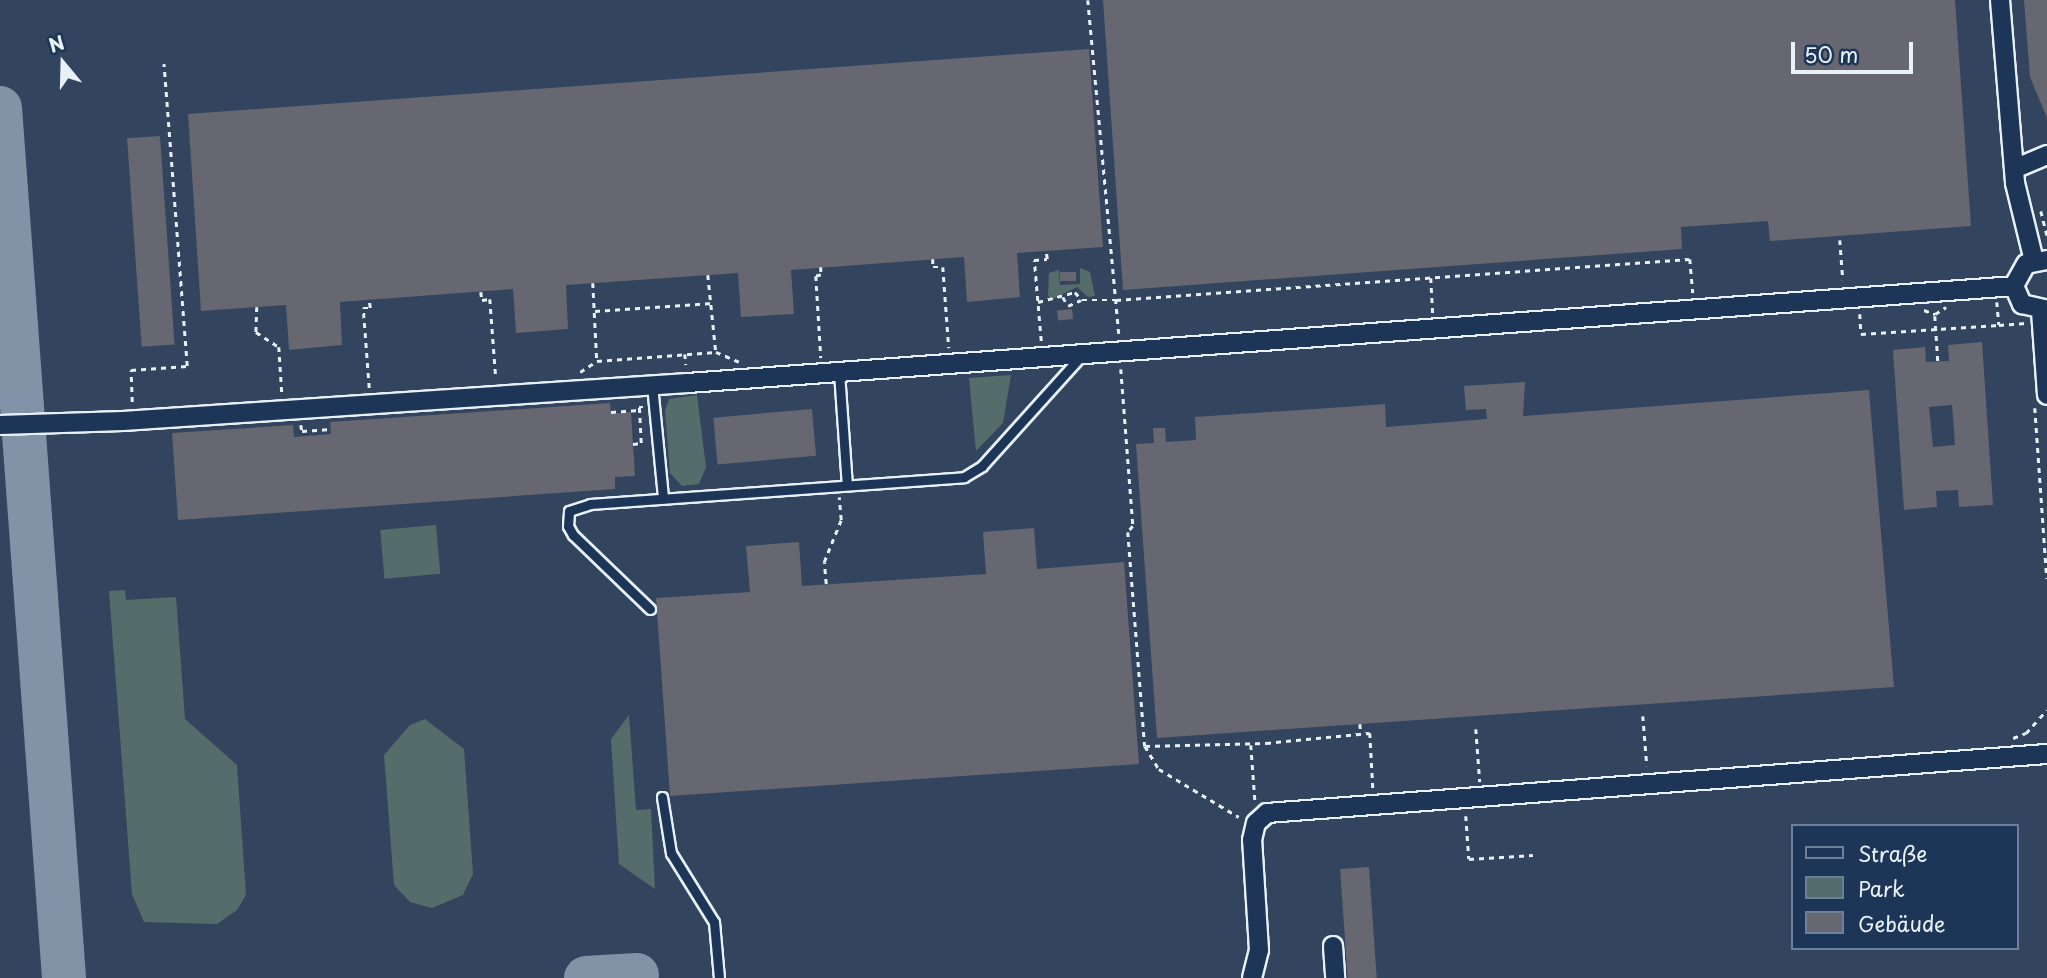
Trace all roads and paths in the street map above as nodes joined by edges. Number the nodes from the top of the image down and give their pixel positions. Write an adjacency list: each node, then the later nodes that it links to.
1 (1088, 0): 22 (path)
2 (2000, 0): 5 (street)
3 (164, 64): 49 (path)
4 (2047, 155): 5 (street)
5 (2014, 169): 11 (street)
6 (2038, 200): 7 (path)
7 (2047, 235)
8 (1840, 240): 19 (path)
9 (1046, 251): 23 (path)
10 (933, 259): 34 (path)
11 (2041, 260): 15 (street)
12 (821, 267): 38 (path)
13 (708, 275): 24 (path)
14 (593, 283): 27 (path)
15 (2014, 286): 19 (street); 28 (street)
16 (481, 292): 44 (path)
17 (1063, 297): 21 (path); 21 (path); 23 (path)
18 (1694, 298): 22 (path)
19 (1844, 299): 35 (street)
20 (369, 300): 46 (path)
21 (1082, 300): 22 (path)
22 (1116, 300): 35 (path)
23 (1038, 302): 33 (path)
24 (713, 303): 27 (path); 36 (path)
25 (1934, 306): 32 (path)
26 (257, 307): 47 (path)
27 (595, 311): 39 (path)
28 (2039, 313): 31 (path); 48 (street)
29 (1860, 314): 32 (path)
30 (1999, 325): 32 (path)
31 (2029, 327)
32 (1936, 329): 40 (path)
33 (1041, 341)
34 (948, 348)
35 (1120, 351): 37 (street); 62 (path)
36 (716, 352): 39 (path); 41 (path)
37 (1083, 354): 42 (street); 53 (lane)
38 (821, 358)
39 (597, 361): 43 (path)
40 (1938, 361)
41 (745, 364)
42 (839, 372): 45 (street); 53 (lane)
43 (574, 376)
44 (496, 382)
45 (652, 385): 52 (street); 54 (lane)
46 (369, 390)
47 (282, 396)
48 (2040, 396): 55 (path)
49 (133, 406)
50 (639, 410): 51 (path)
51 (611, 411)
52 (0, 425)
53 (846, 485): 54 (lane)
54 (663, 498): 56 (lane)
55 (2047, 579)
56 (650, 609)
57 (1643, 716): 64 (path)
58 (1360, 724): 60 (path)
59 (1476, 729): 65 (path)
60 (1361, 734): 62 (path); 66 (path)
61 (1251, 744): 68 (path)
62 (1145, 746): 70 (path)
63 (2047, 754): 74 (street)
64 (1648, 770)
65 (1480, 782)
66 (1373, 789)
67 (662, 797): 73 (lane)
68 (1255, 800)
69 (1465, 808): 71 (path)
70 (1239, 817)
71 (1533, 855)
72 (1333, 946): 75 (street)
73 (719, 978)
74 (1252, 978)
75 (1335, 978)

